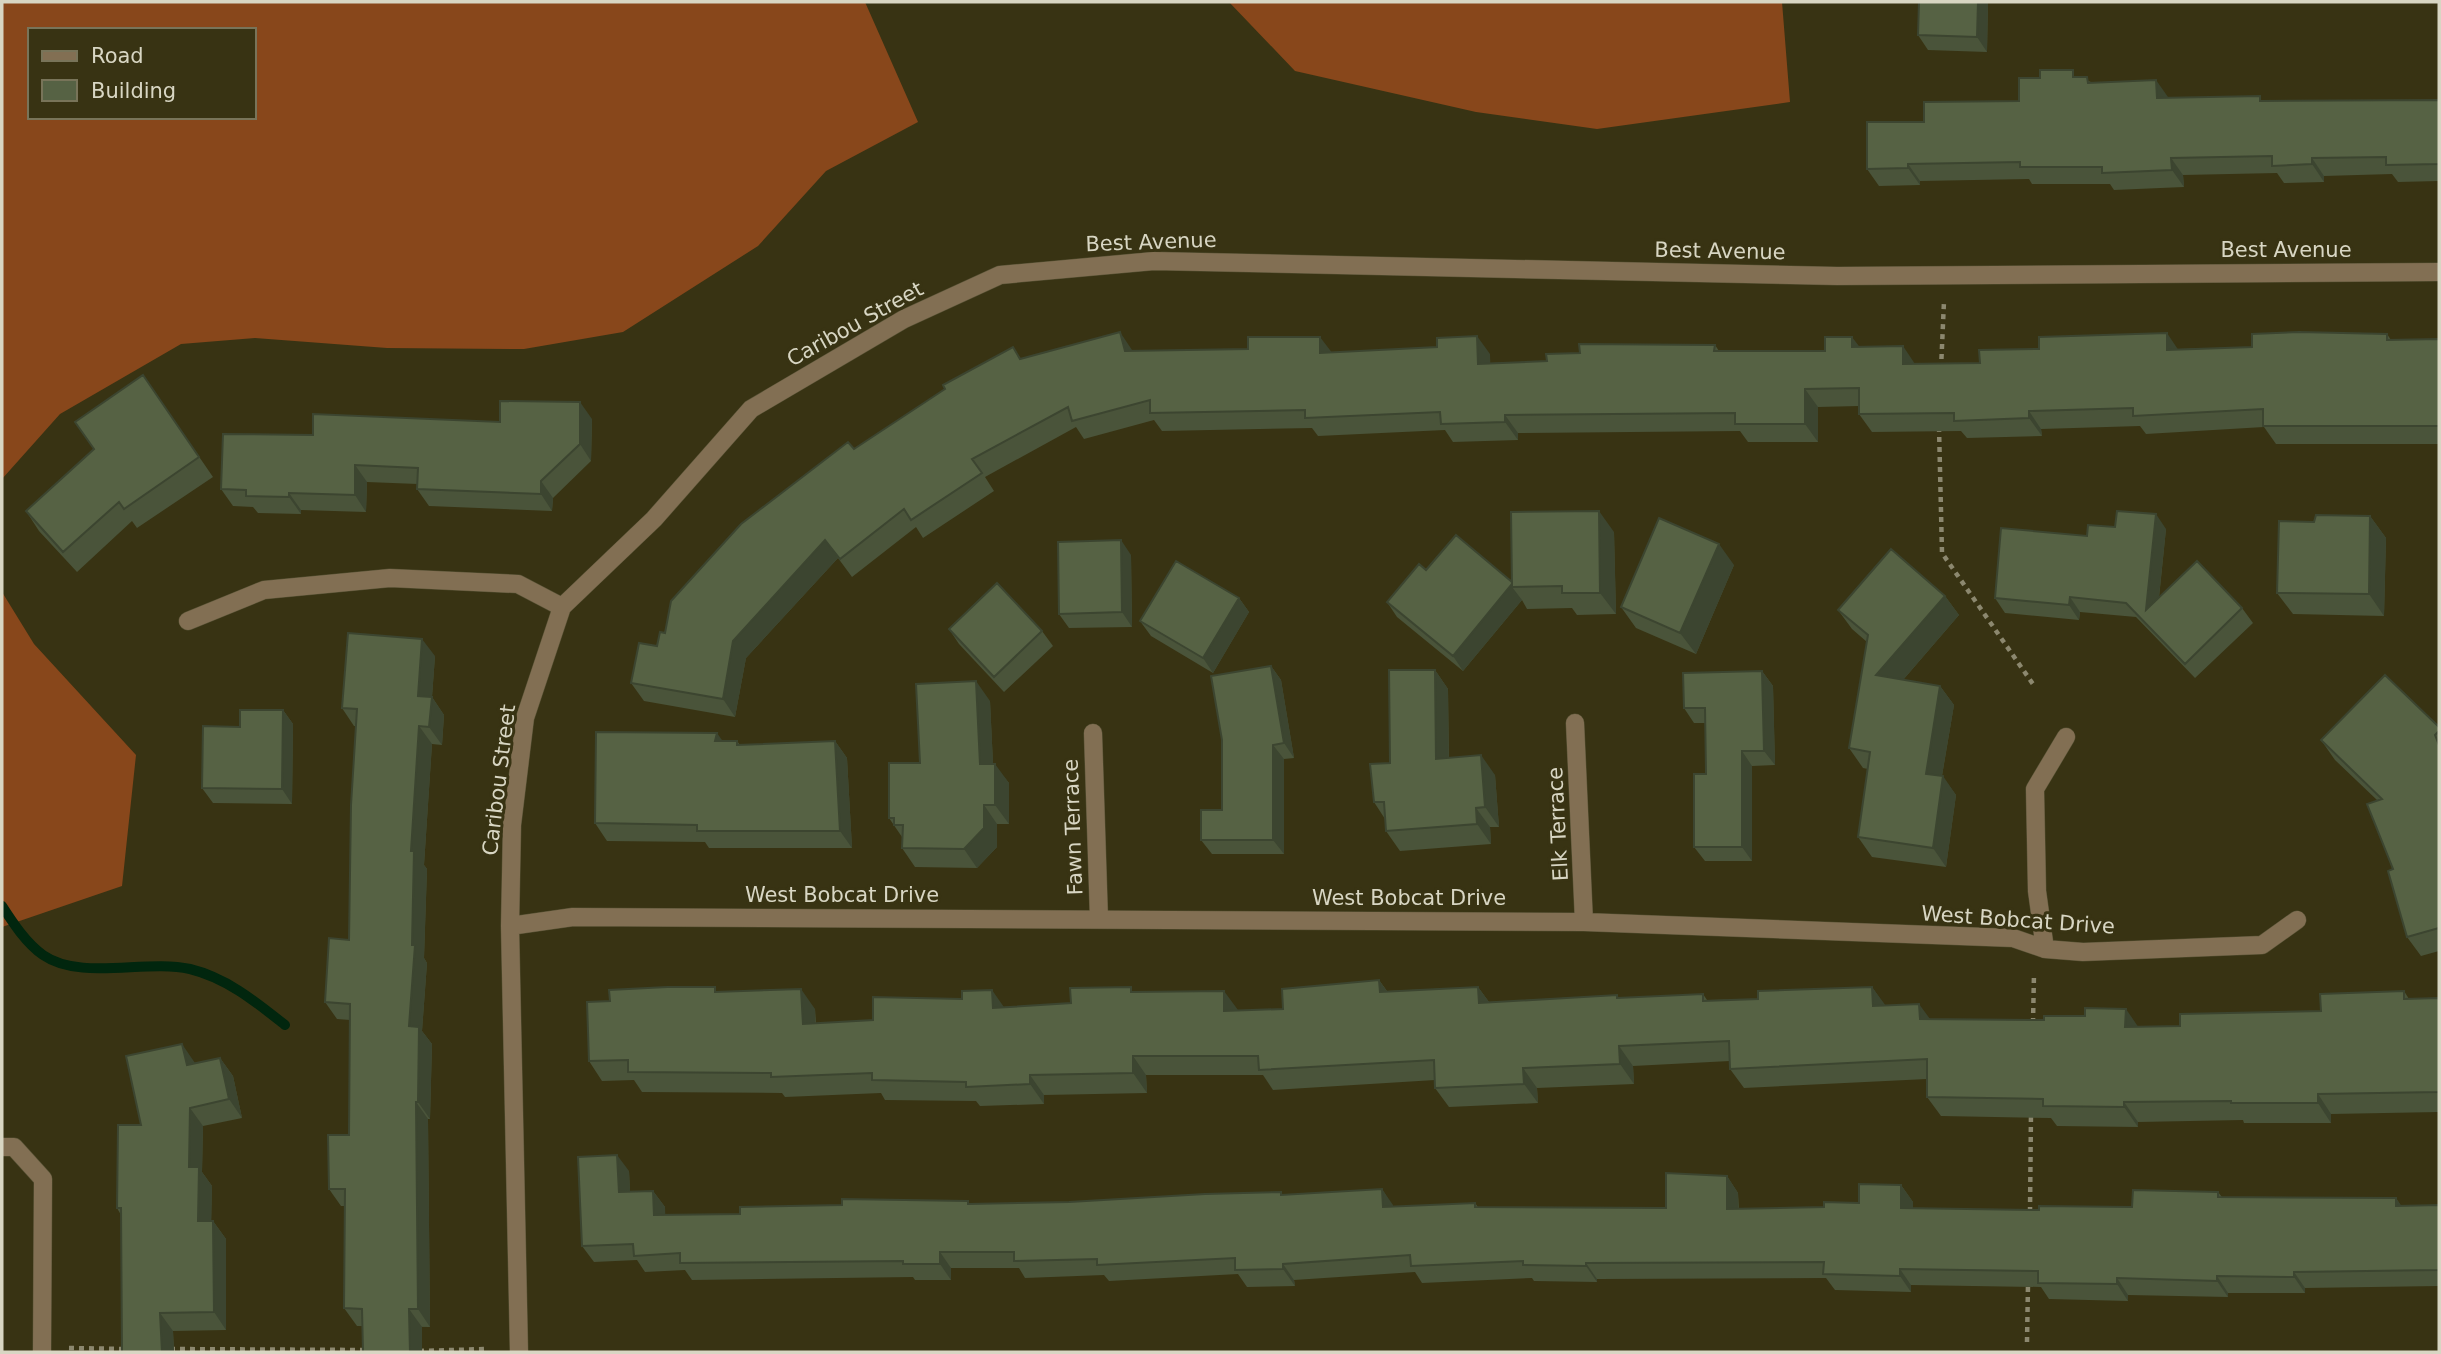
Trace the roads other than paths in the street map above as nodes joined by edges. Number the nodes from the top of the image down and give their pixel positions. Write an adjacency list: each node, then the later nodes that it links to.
1 (2439, 272): 2 (street, Best Avenue)
2 (1000, 275): 3 (street, Caribou Street)
3 (562, 607): 4 (street); 11 (street, Caribou Street)
4 (188, 621)
5 (1575, 723): 10 (street, Elk Terrace)
6 (1093, 733): 8 (street, Fawn Terrace)
7 (2066, 737): 12 (street)
8 (1099, 919): 10 (street, West Bobcat Drive); 11 (street, West Bobcat Drive)
9 (2297, 920): 12 (street, West Bobcat Drive)
10 (1584, 922): 12 (street, West Bobcat Drive)
11 (510, 926): 15 (street, Caribou Street)
12 (2045, 949)
13 (2, 1147): 14 (street)
14 (42, 1352)
15 (519, 1352)

